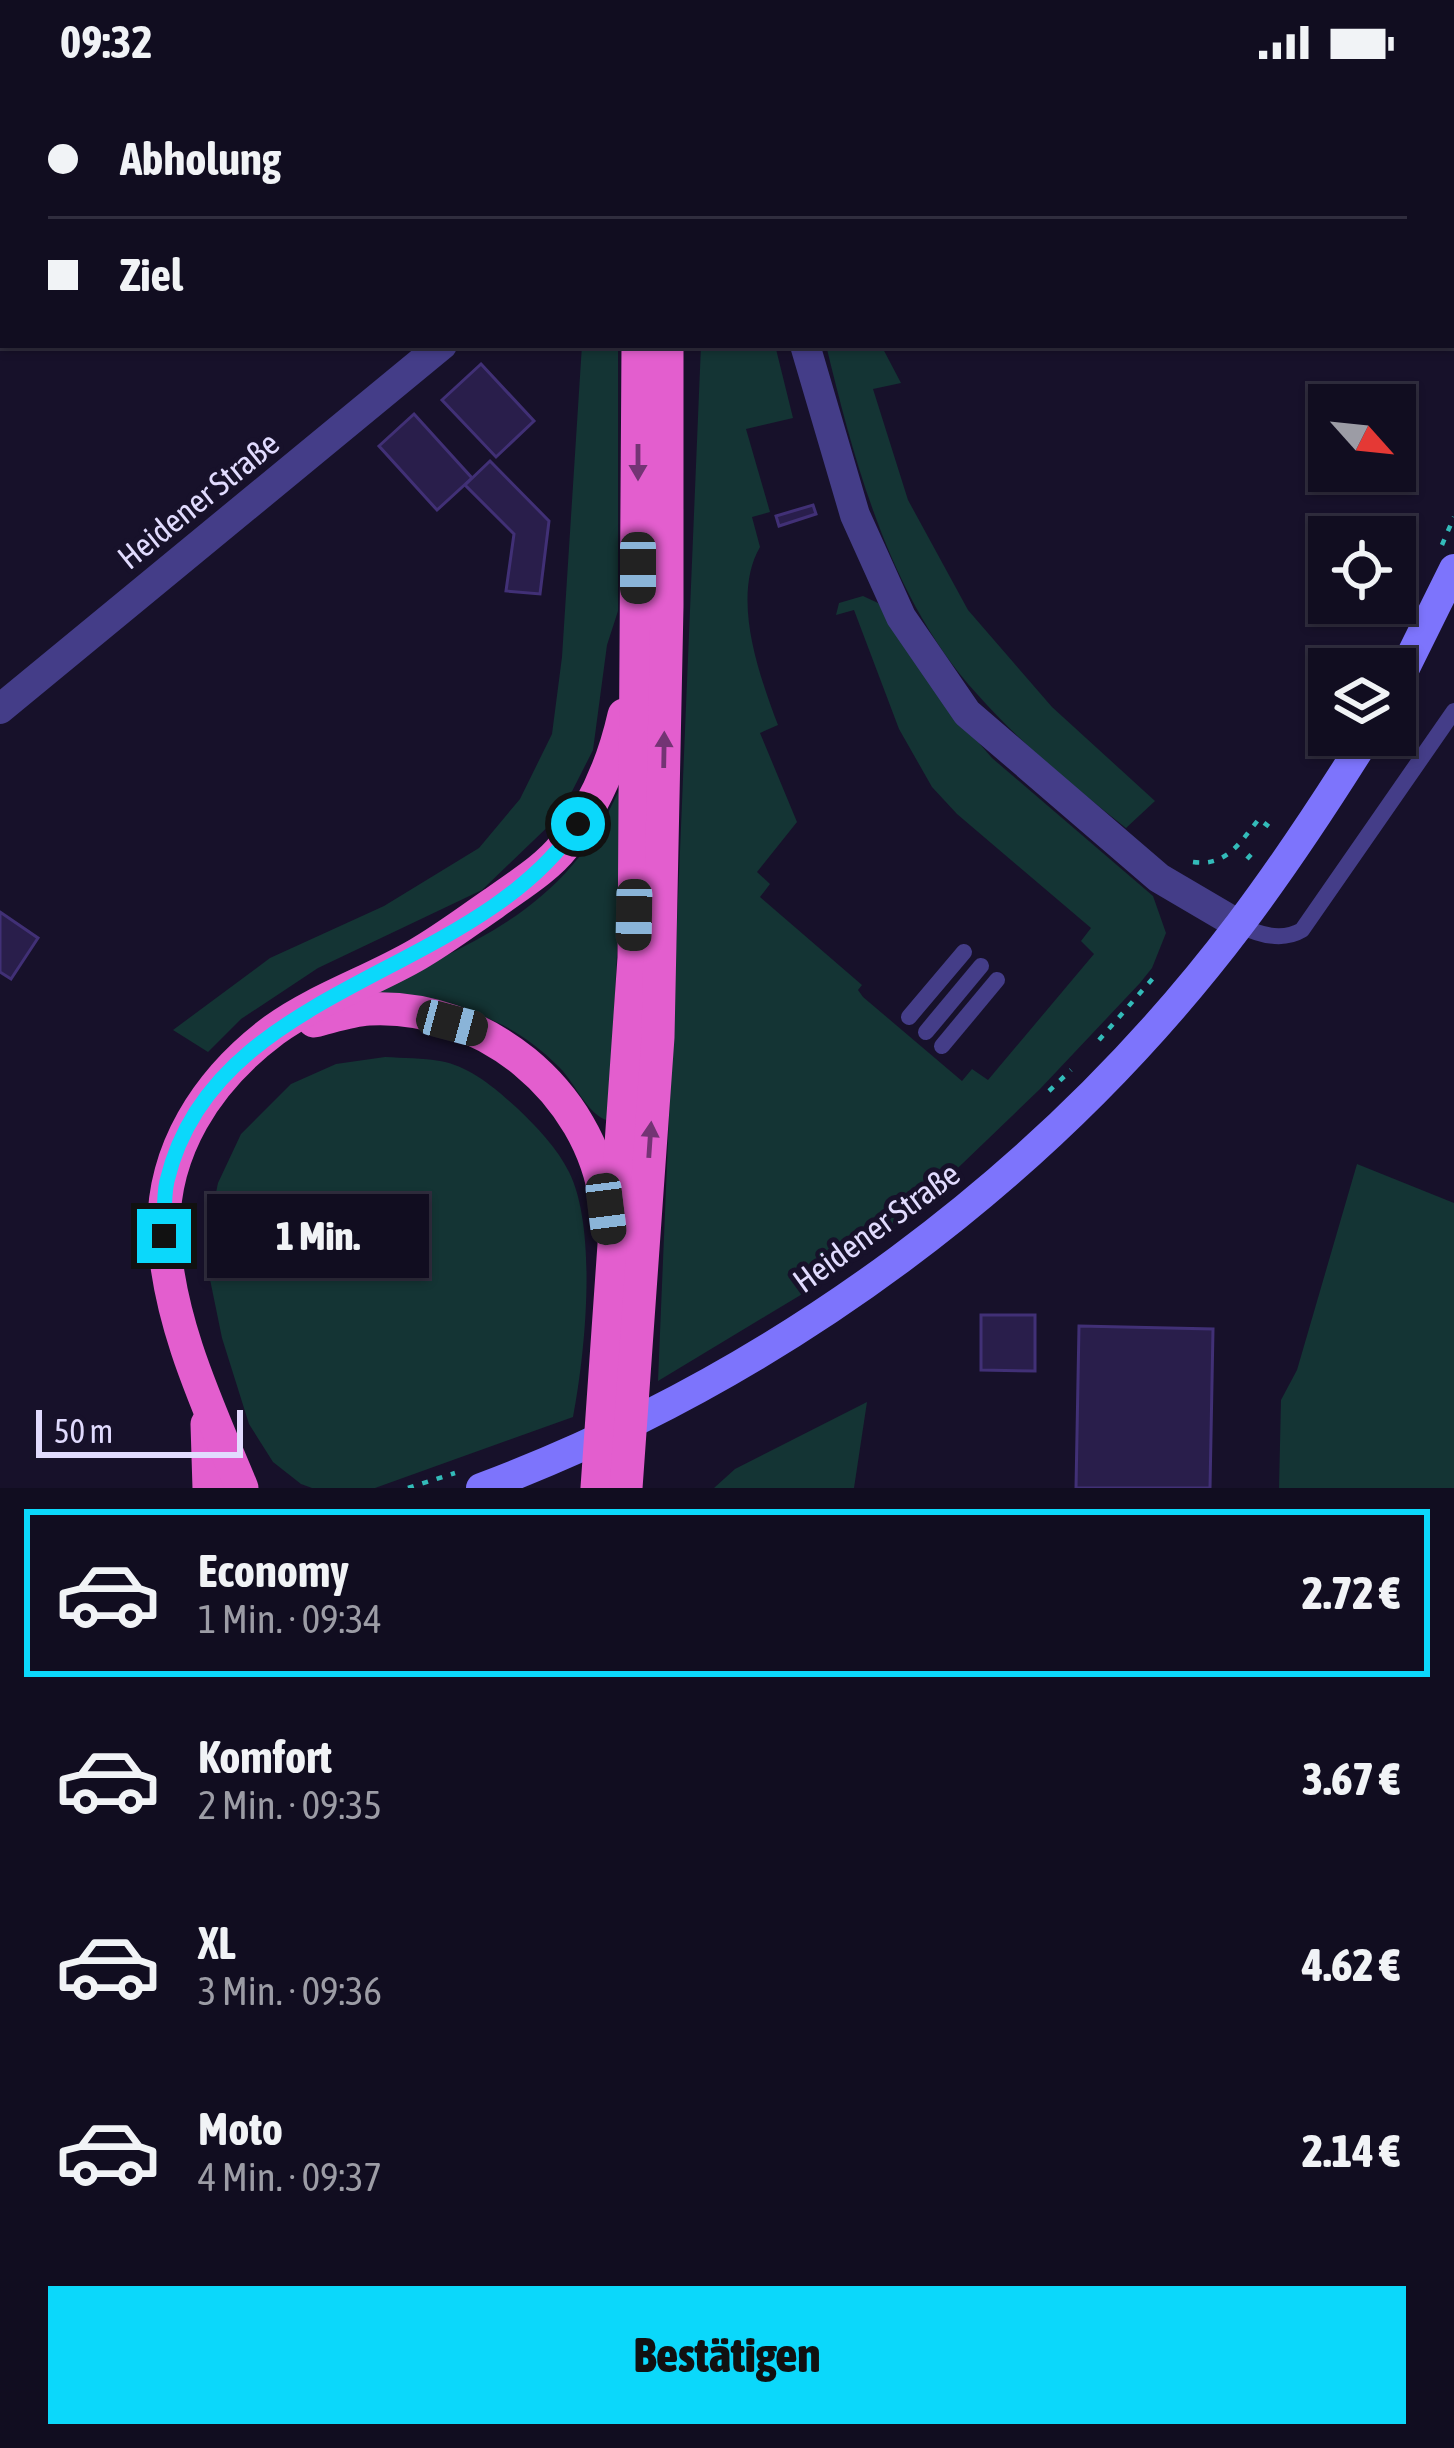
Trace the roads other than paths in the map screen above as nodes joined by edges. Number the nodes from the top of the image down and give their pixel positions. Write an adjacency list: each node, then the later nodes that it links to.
1 (438, 348): 8 (street, Heidener Straße)
2 (638, 348): 6 (highway, one-way to 6)
3 (667, 348): 19 (highway, one-way to 3)
4 (806, 348): 11 (street)
5 (1454, 569): 7 (main road)
6 (638, 612): 16 (highway); 19 (highway)
7 (1415, 648)
8 (0, 710)
9 (1454, 711): 11 (lane)
10 (1354, 756): 11 (main road, Heidener Straße)
11 (1239, 925): 20 (main road, Heidener Straße)
12 (964, 952): 15 (lane)
13 (981, 966): 17 (lane)
14 (998, 980): 18 (lane)
15 (909, 1017)
16 (277, 1028): 19 (highway); 21 (highway)
17 (926, 1032)
18 (942, 1046)
19 (620, 1346): 22 (highway); 23 (highway)
20 (471, 1479)
21 (236, 1484)
22 (597, 1488)
23 (626, 1488)

